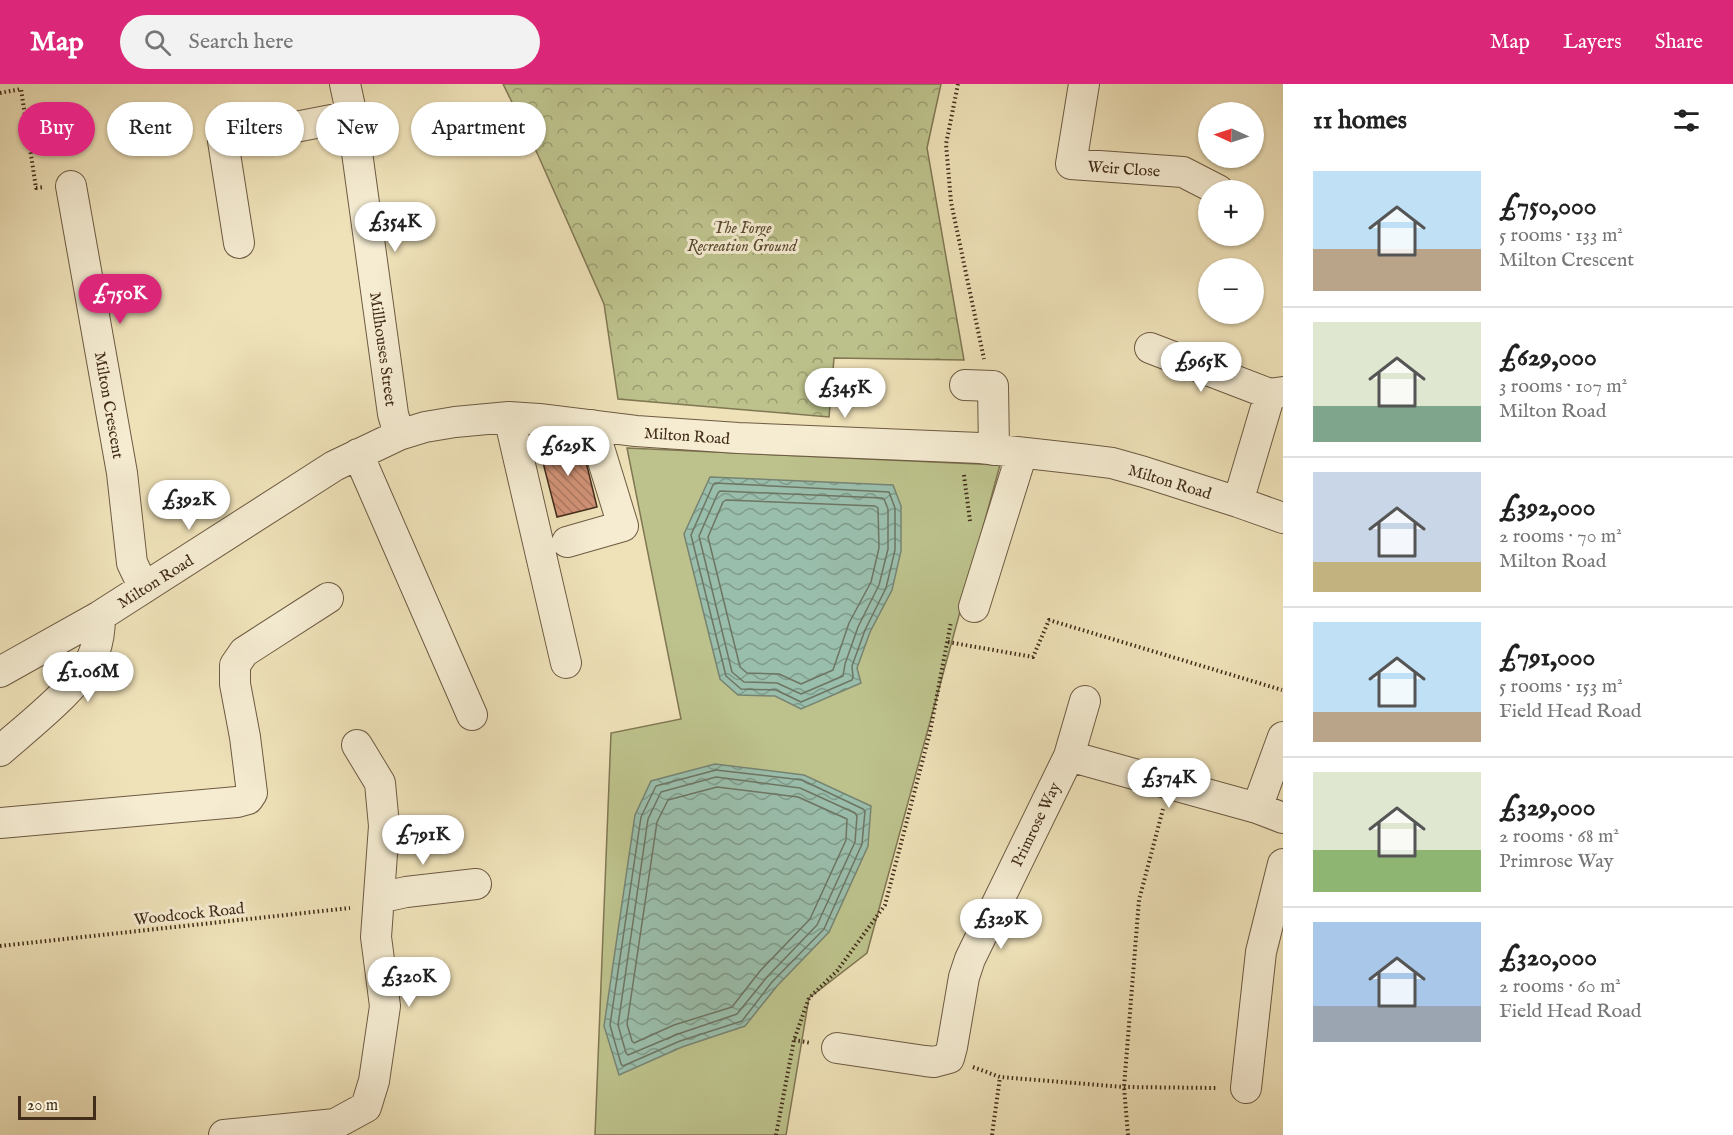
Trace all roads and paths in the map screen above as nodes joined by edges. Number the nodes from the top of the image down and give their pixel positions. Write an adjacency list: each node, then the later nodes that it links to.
1 (345, 84): 5 (street, Millhouses Street)
2 (958, 84): 12 (path)
3 (1084, 84): 8 (street, Weir Close)
4 (0, 93): 9 (path)
5 (349, 102)
6 (316, 123): 10 (street)
7 (358, 156): 16 (street, Millhouses Street)
8 (1199, 180)
9 (71, 186): 24 (street, Milton Crescent)
10 (239, 243)
11 (1150, 348): 13 (street)
12 (979, 385): 18 (street)
13 (1276, 393): 20 (street)
14 (509, 417): 15 (street, Milton Road); 16 (street, Milton Road); 29 (street)
15 (591, 425): 17 (street, Milton Road); 23 (street)
16 (399, 435): 19 (street, Milton Road)
17 (961, 448): 18 (street, Milton Road); 22 (path)
18 (1008, 452): 20 (street, Milton Road); 26 (street)
19 (358, 454): 24 (street, Milton Road); 33 (street)
20 (1238, 502): 21 (street, Milton Road)
21 (1283, 518)
22 (970, 526)
23 (567, 542)
24 (144, 588): 27 (street, Milton Road)
25 (328, 598): 40 (street)
26 (964, 609): 28 (path)
27 (100, 616): 30 (street, Milton Road); 36 (street, Milton Road)
28 (948, 642): 31 (path); 51 (path)
29 (566, 663)
30 (0, 672)
31 (1283, 690)
32 (1085, 701): 37 (street, Primrose Way)
33 (472, 715)
34 (1283, 738): 39 (street)
35 (357, 745): 43 (street)
36 (0, 751)
37 (1069, 756): 38 (street); 46 (street, Primrose Way)
38 (1170, 785): 39 (street); 48 (path)
39 (1270, 813)
40 (0, 823)
41 (1283, 864): 49 (street)
42 (476, 884): 43 (street)
43 (379, 898): 44 (path, Woodcock Road); 50 (street)
44 (0, 946)
45 (837, 1048): 46 (street)
46 (949, 1058): 47 (path)
47 (1000, 1077): 48 (path); 52 (path)
48 (1124, 1087): 49 (path); 53 (path)
49 (1246, 1088)
50 (224, 1135)
51 (776, 1135)
52 (992, 1135)
53 (1128, 1135)

